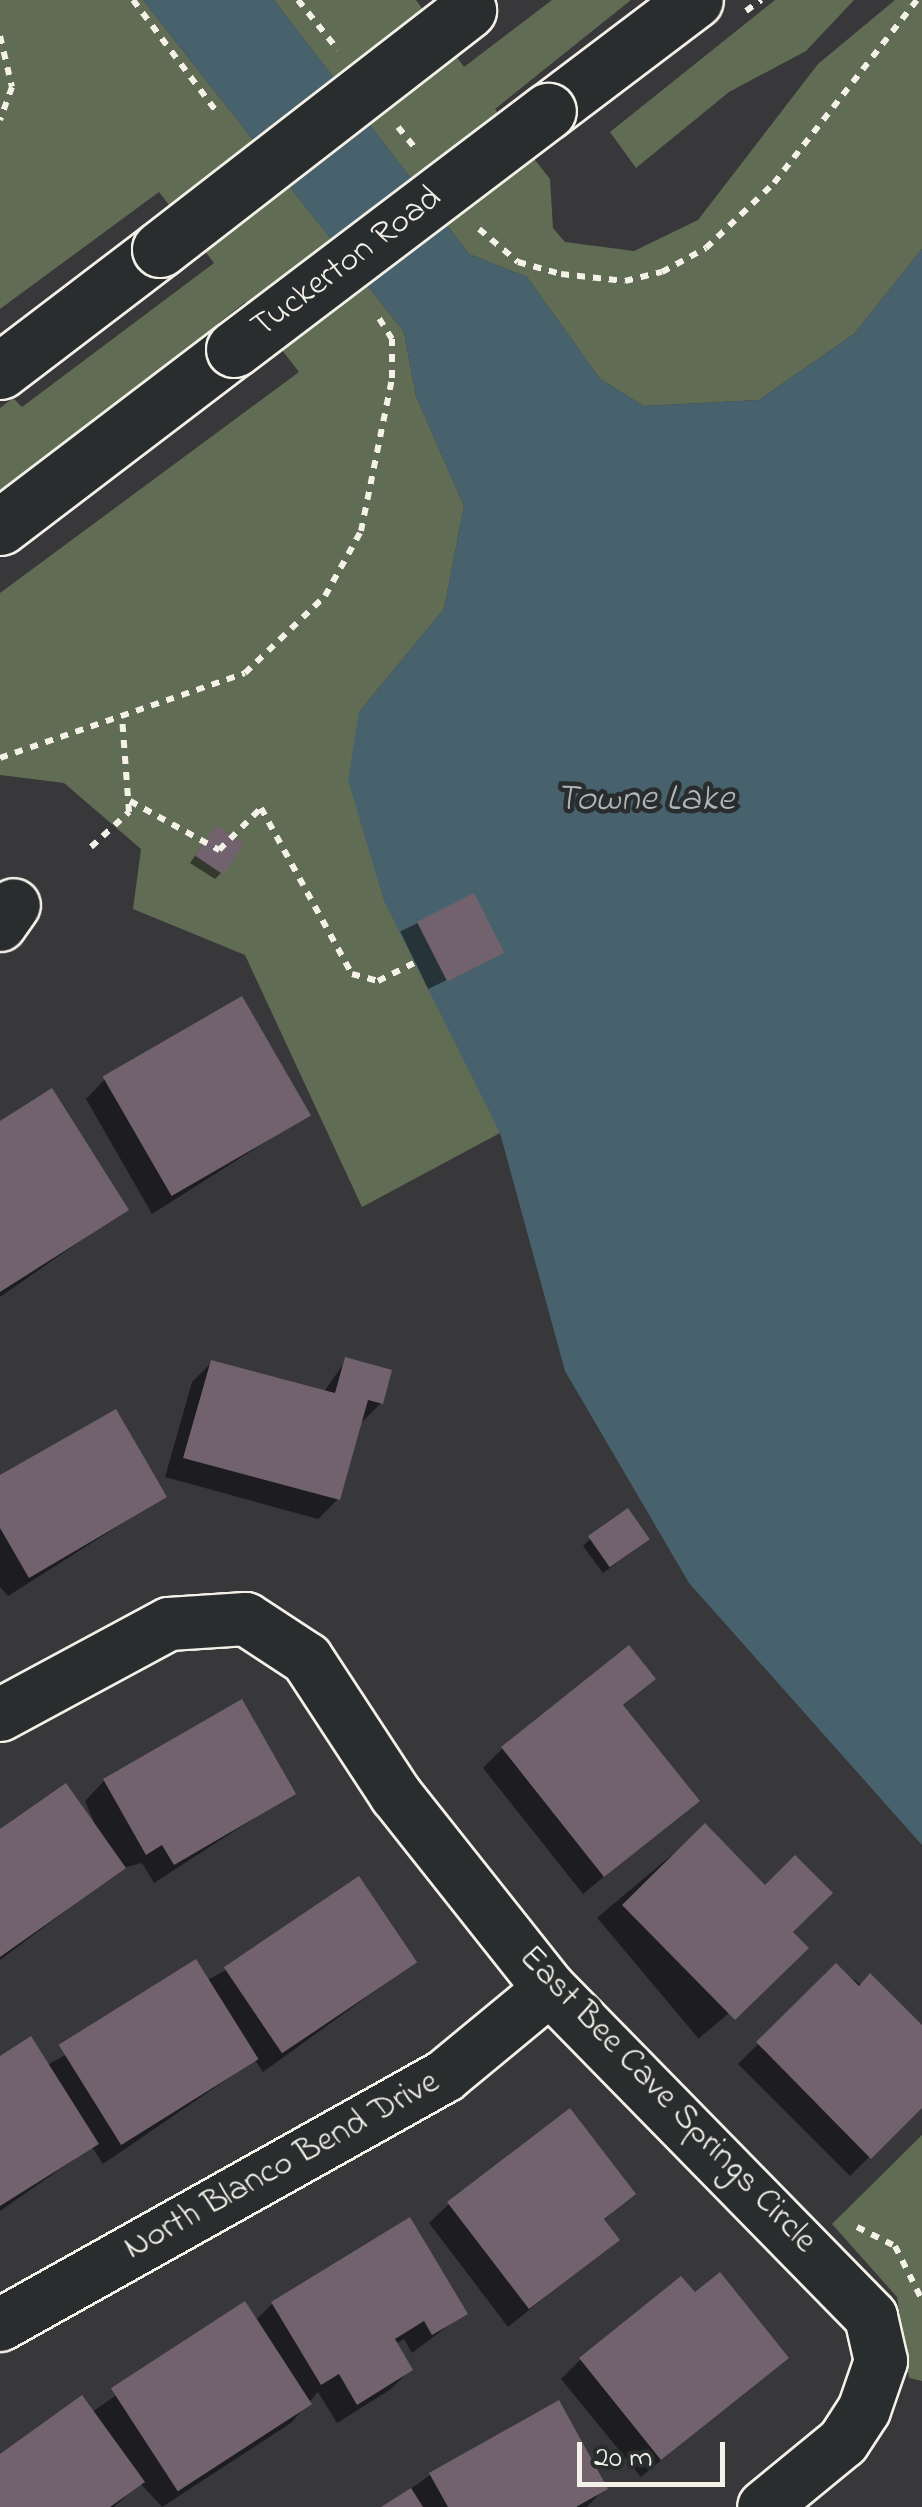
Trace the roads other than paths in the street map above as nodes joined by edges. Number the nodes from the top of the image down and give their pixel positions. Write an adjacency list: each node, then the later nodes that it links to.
1 (695, 0): 4 (main road, Tuckerton Road, bridge)
2 (475, 5): 3 (main road, bridge)
3 (0, 371)
4 (0, 527)
5 (0, 1715): 6 (street, East Bee Cave Springs Circle)
6 (550, 1989): 7 (street, North Blanco Bend Drive); 8 (street, East Bee Cave Springs Circle)
7 (0, 2324)
8 (764, 2507)

